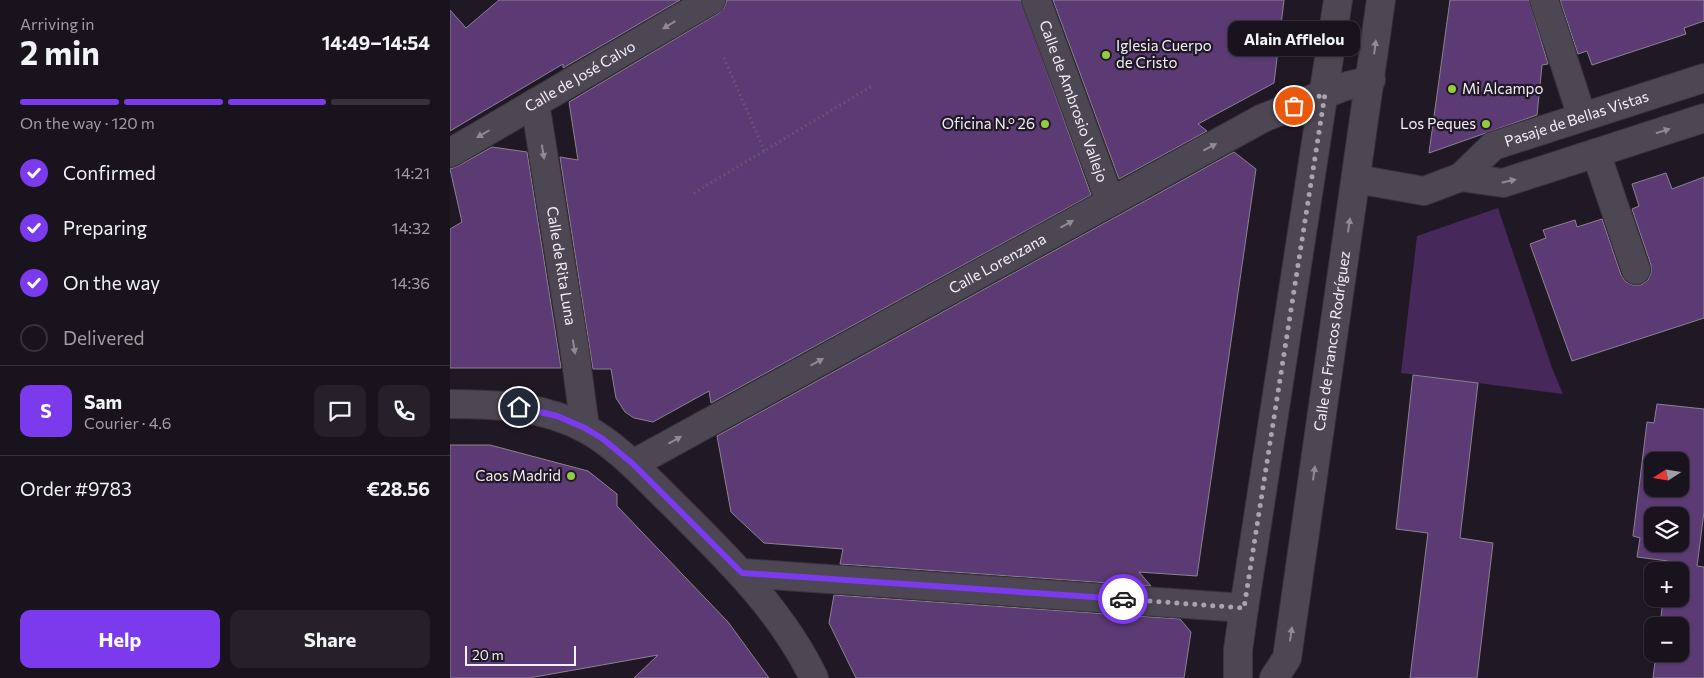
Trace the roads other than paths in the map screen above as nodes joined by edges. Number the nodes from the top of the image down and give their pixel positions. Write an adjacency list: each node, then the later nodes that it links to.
1 (711, 0): 9 (street, Calle de José Calvo, one-way to 9)
2 (1036, 0): 16 (street, Calle de Ambrosio Vallejo)
3 (1338, 0): 8 (street)
4 (1381, 0): 7 (street, Calle de Francos Rodríguez, one-way to 4)
5 (1544, 0): 10 (street)
6 (1704, 78): 10 (street, Pasaje de Bellas Vistas)
7 (1371, 80): 8 (street, Calle Lorenzana); 15 (street, Calle de Francos Rodríguez)
8 (1325, 94): 16 (street, Calle Lorenzana, one-way to 8); 22 (street)
9 (535, 103): 12 (street, Calle de José Calvo, one-way to 12); 19 (street, Calle de Rita Luna, one-way to 19)
10 (1582, 117): 14 (street, Pasaje de Bellas Vistas)
11 (1704, 118): 13 (street, Pasaje de Bellas Vistas, one-way to 11)
12 (450, 153)
13 (1596, 153): 14 (street, Pasaje de Bellas Vistas, one-way to 13); 17 (street)
14 (1460, 177): 15 (street, Pasaje de Bellas Vistas)
15 (1356, 179): 25 (street, Calle de Francos Rodríguez, one-way to 15)
16 (1110, 201): 20 (street, Calle Lorenzana, one-way to 16)
17 (1636, 270)
18 (450, 404): 19 (street)
19 (585, 428): 20 (street)
20 (633, 464): 21 (street)
21 (742, 573): 22 (street); 23 (street)
22 (1244, 608): 24 (street)
23 (814, 678)
24 (1238, 678)
25 (1274, 678)

